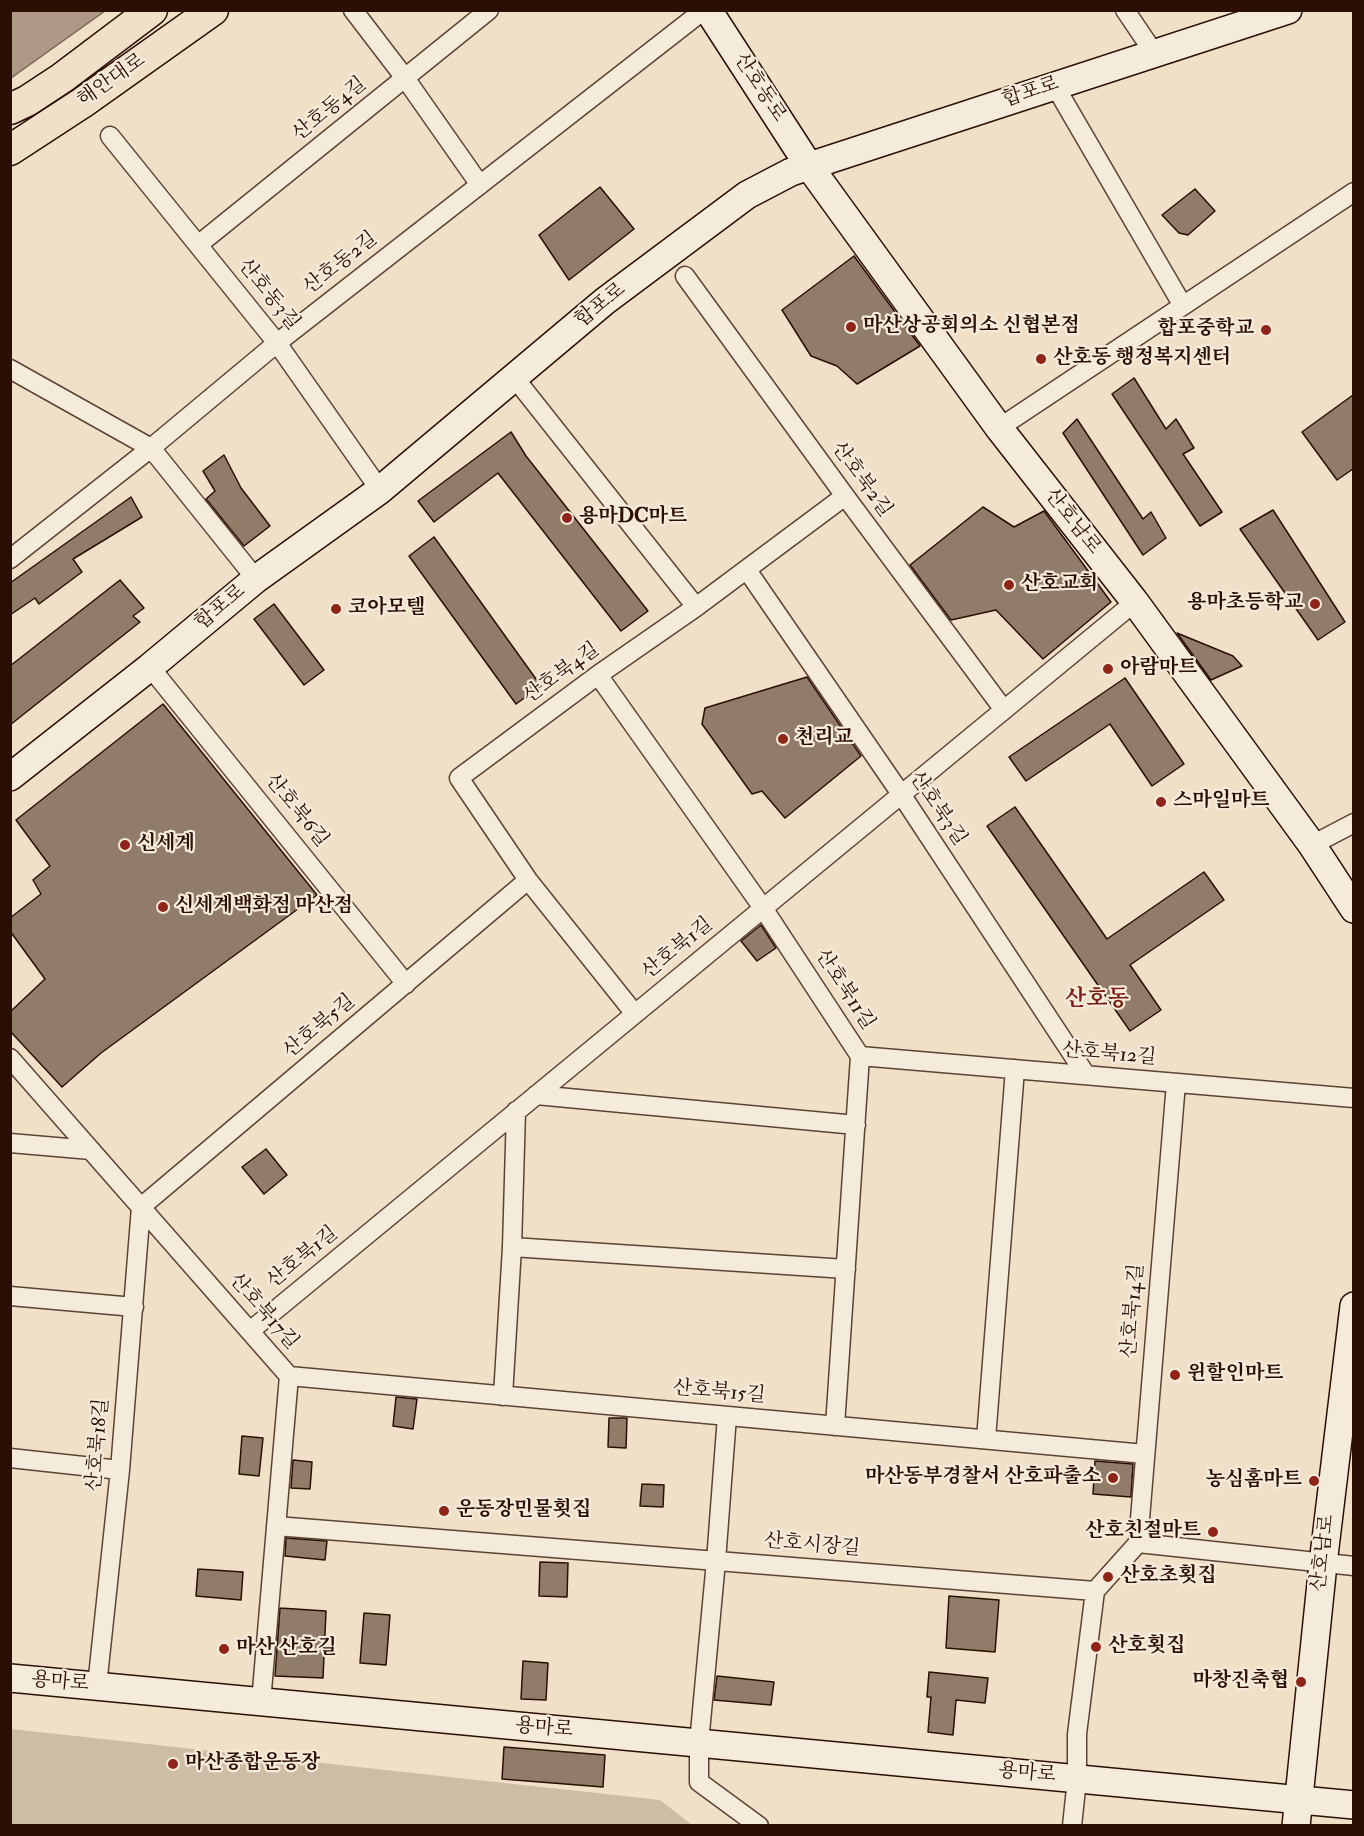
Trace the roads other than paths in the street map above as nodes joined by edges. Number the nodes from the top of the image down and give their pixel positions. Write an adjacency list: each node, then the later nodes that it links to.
1 (152, 10): 11 (main road, 해안대로)
2 (213, 10): 13 (main road, 해안대로)
3 (353, 10): 9 (street)
4 (489, 10): 9 (street, 산호동4길)
5 (706, 10): 14 (main road, 산호동로); 15 (street, 산호동2길)
6 (1125, 10): 8 (street)
7 (1288, 10): 8 (main road, 합포로)
8 (1154, 53): 10 (main road, 합포로)
9 (405, 78): 15 (street); 17 (street, 산호동4길)
10 (1055, 86): 14 (main road, 합포로); 19 (street)
11 (10, 109)
12 (110, 136): 17 (street, 산호동3길)
13 (11, 151)
14 (809, 166): 22 (main road, 합포로); 23 (main road, 산호남로)
15 (480, 185): 20 (street, 산호동2길)
16 (1351, 201): 19 (street)
17 (198, 244): 20 (street, 산호동3길)
18 (685, 276): 26 (street, 산호북2길)
19 (1183, 306): 23 (street)
20 (278, 343): 24 (street, 산호동2길); 25 (street, 산호동3길)
21 (10, 369): 24 (street)
22 (514, 377): 25 (main road, 합포로); 31 (street)
23 (999, 428): 30 (main road, 산호남로)
24 (151, 448): 27 (street, 산호동2길); 29 (street)
25 (380, 490): 29 (main road, 합포로)
26 (845, 496): 28 (street, 산호북4길); 34 (street, 산호북2길)
27 (10, 559)
28 (747, 570): 31 (street, 산호북4길); 36 (street, 산호북3길)
29 (256, 579): 32 (main road, 합포로)
30 (1135, 602): 34 (street, 산호북1길); 38 (main road, 산호남로)
31 (696, 607): 33 (street, 산호북4길)
32 (150, 667): 35 (main road, 합포로); 42 (street, 산호북6길)
33 (598, 675): 39 (street, 산호북4길); 40 (street, 산호북11길)
34 (1004, 710): 36 (street, 산호북1길)
35 (10, 777)
36 (901, 795): 40 (street, 산호북1길); 47 (street, 산호북3길)
37 (1353, 823): 38 (street)
38 (1312, 845): 41 (main road, 산호남로)
39 (528, 880): 42 (street, 산호북5길); 43 (street, 산호북4길)
40 (763, 908): 43 (street, 산호북1길); 44 (street, 산호북11길)
41 (1353, 909)
42 (406, 984): 55 (street, 산호북5길)
43 (635, 1014): 49 (street, 산호북1길)
44 (860, 1056): 46 (street, 산호북12길); 52 (street, 산호북11길)
45 (10, 1058): 54 (street, 산호북17길)
46 (1015, 1069): 47 (street, 산호북12길); 66 (street)
47 (1086, 1075): 48 (street, 산호북12길)
48 (1176, 1083): 50 (street, 산호북12길); 67 (street, 산호북14길)
49 (536, 1095): 51 (street, 산호북1길); 52 (street)
50 (1353, 1098)
51 (516, 1111): 56 (street); 61 (street, 산호북1길)
52 (856, 1125): 57 (street, 산호북11길)
53 (10, 1143): 54 (street)
54 (91, 1150): 55 (street, 산호북17길)
55 (141, 1207): 60 (street, 산호북18길); 61 (street, 산호북17길)
56 (512, 1247): 57 (street); 63 (street)
57 (846, 1269): 65 (street, 산호북11길)
58 (10, 1296): 60 (street)
59 (1353, 1306): 73 (main road, 산호남로)
60 (134, 1307): 69 (street, 산호북18길)
61 (250, 1331): 62 (street, 산호북17길)
62 (290, 1376): 63 (street, 산호북15길); 70 (street, 산호북17길)
63 (503, 1396): 64 (street, 산호북15길)
64 (727, 1416): 65 (street, 산호북15길); 72 (street)
65 (835, 1425): 66 (street, 산호북15길)
66 (986, 1439): 67 (street, 산호북15길)
67 (1145, 1454): 71 (street, 산호북14길)
68 (10, 1458): 69 (street)
69 (120, 1470): 77 (street, 산호북18길)
70 (276, 1526): 72 (street, 산호시장길); 78 (street, 산호북17길)
71 (1138, 1543): 73 (street); 75 (street)
72 (716, 1561): 75 (street, 산호시장길); 79 (street)
73 (1323, 1564): 74 (street); 82 (main road, 산호남로)
74 (1353, 1566)
75 (1095, 1592): 80 (street)
76 (10, 1678): 77 (main road, 용마로)
77 (97, 1686): 78 (main road, 용마로)
78 (261, 1702): 79 (main road, 용마로)
79 (699, 1743): 80 (main road, 용마로); 83 (street)
80 (1077, 1779): 82 (main road, 용마로); 84 (street, 용마로)
81 (1353, 1805): 82 (main road, 용마로)
82 (1297, 1813)
83 (759, 1826)
84 (1072, 1826)

